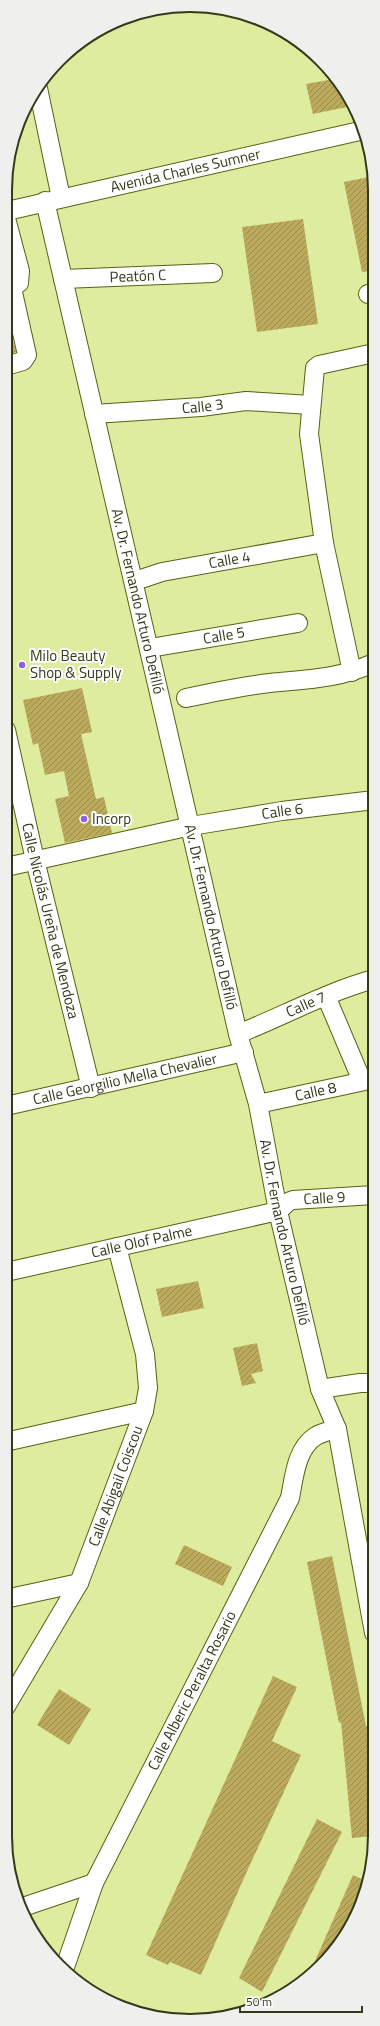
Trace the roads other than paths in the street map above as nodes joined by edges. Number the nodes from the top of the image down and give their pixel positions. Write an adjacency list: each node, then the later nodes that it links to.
1 (39, 96): 3 (street, Av. Dr. Fernando Arturo Defilló)
2 (358, 131): 3 (street, Avenida Charles Sumner)
3 (53, 200): 4 (street, Avenida Charles Sumner); 7 (street, Av. Dr. Fernando Arturo Defilló)
4 (12, 210)
5 (12, 243): 8 (street)
6 (213, 273): 7 (street, Peatón C)
7 (63, 280): 13 (street, Av. Dr. Fernando Arturo Defilló)
8 (12, 287)
9 (12, 300): 11 (street)
10 (368, 355): 12 (street)
11 (12, 364)
12 (311, 405): 13 (street, Calle 3); 14 (street)
13 (94, 414): 15 (street, Av. Dr. Fernando Arturo Defilló)
14 (324, 542): 15 (street, Calle 4); 19 (street)
15 (135, 581): 17 (street, Av. Dr. Fernando Arturo Defilló)
16 (298, 623): 17 (street, Calle 5)
17 (150, 648): 23 (street, Av. Dr. Fernando Arturo Defilló)
18 (368, 665): 19 (street)
19 (352, 672): 20 (street)
20 (186, 698)
21 (12, 757): 24 (street, Calle Nicolás Ureña de Mendoza)
22 (368, 801): 23 (street, Calle 6)
23 (191, 826): 24 (street, Calle 6); 28 (street, Av. Dr. Fernando Arturo Defilló)
24 (35, 860): 25 (street, Calle 6); 31 (street, Calle Nicolás Ureña de Mendoza)
25 (12, 866)
26 (368, 980): 27 (street, Calle 7)
27 (326, 996): 28 (street, Calle 7); 30 (street)
28 (238, 1034): 29 (street, Av. Dr. Fernando Arturo Defilló)
29 (244, 1052): 31 (street, Calle Georgilio Mella Chevalier); 32 (street, Av. Dr. Fernando Arturo Defilló)
30 (368, 1080): 32 (street, Calle 8)
31 (91, 1088): 33 (street, Calle Georgilio Mella Chevalier)
32 (258, 1104): 35 (street, Av. Dr. Fernando Arturo Defilló)
33 (12, 1105)
34 (368, 1195): 35 (street, Calle 9)
35 (278, 1211): 36 (street, Calle Olof Palme); 39 (street, Av. Dr. Fernando Arturo Defilló)
36 (117, 1247): 37 (street, Calle Olof Palme); 40 (street, Calle Abigail Coiscou)
37 (12, 1271)
38 (368, 1383): 39 (street)
39 (320, 1389): 41 (street, Av. Dr. Fernando Arturo Defilló)
40 (144, 1411): 42 (street); 43 (street, Calle Abigail Coiscou)
41 (337, 1429): 45 (street, Av. Dr. Fernando Arturo Defilló); 47 (street, Calle Alberic Peralta Rosario)
42 (12, 1440)
43 (79, 1583): 44 (street); 46 (street, Calle Abigail Coiscou)
44 (12, 1597)
45 (368, 1600)
46 (12, 1696)
47 (94, 1883): 48 (street); 49 (street, Calle Alberic Peralta Rosario)
48 (27, 1906)
49 (66, 1964)

